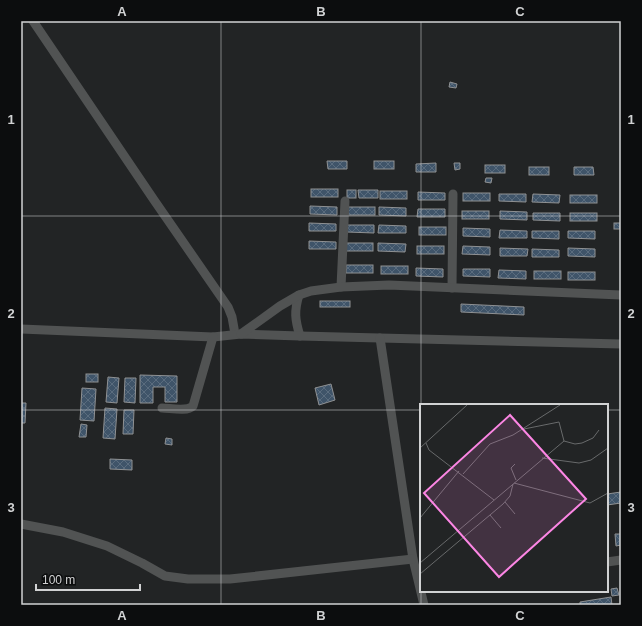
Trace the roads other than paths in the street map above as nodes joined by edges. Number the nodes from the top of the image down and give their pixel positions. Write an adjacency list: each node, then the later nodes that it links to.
1 (33, 21): 10 (street)
2 (453, 194): 5 (street)
3 (345, 201): 4 (street)
4 (341, 287): 5 (street); 6 (street)
5 (452, 288): 7 (street)
6 (299, 295): 10 (street); 11 (street)
7 (621, 295)
8 (21, 322): 9 (street)
9 (25, 329): 12 (street)
10 (238, 334): 11 (street); 12 (street)
11 (300, 336): 13 (street)
12 (214, 337): 15 (street)
13 (380, 338): 14 (street); 17 (street)
14 (621, 344)
15 (162, 408)
16 (21, 524): 17 (street)
17 (413, 559): 20 (street)
18 (621, 560): 19 (street)
19 (608, 562)
20 (420, 585)
21 (421, 592): 22 (street)
22 (424, 605)

